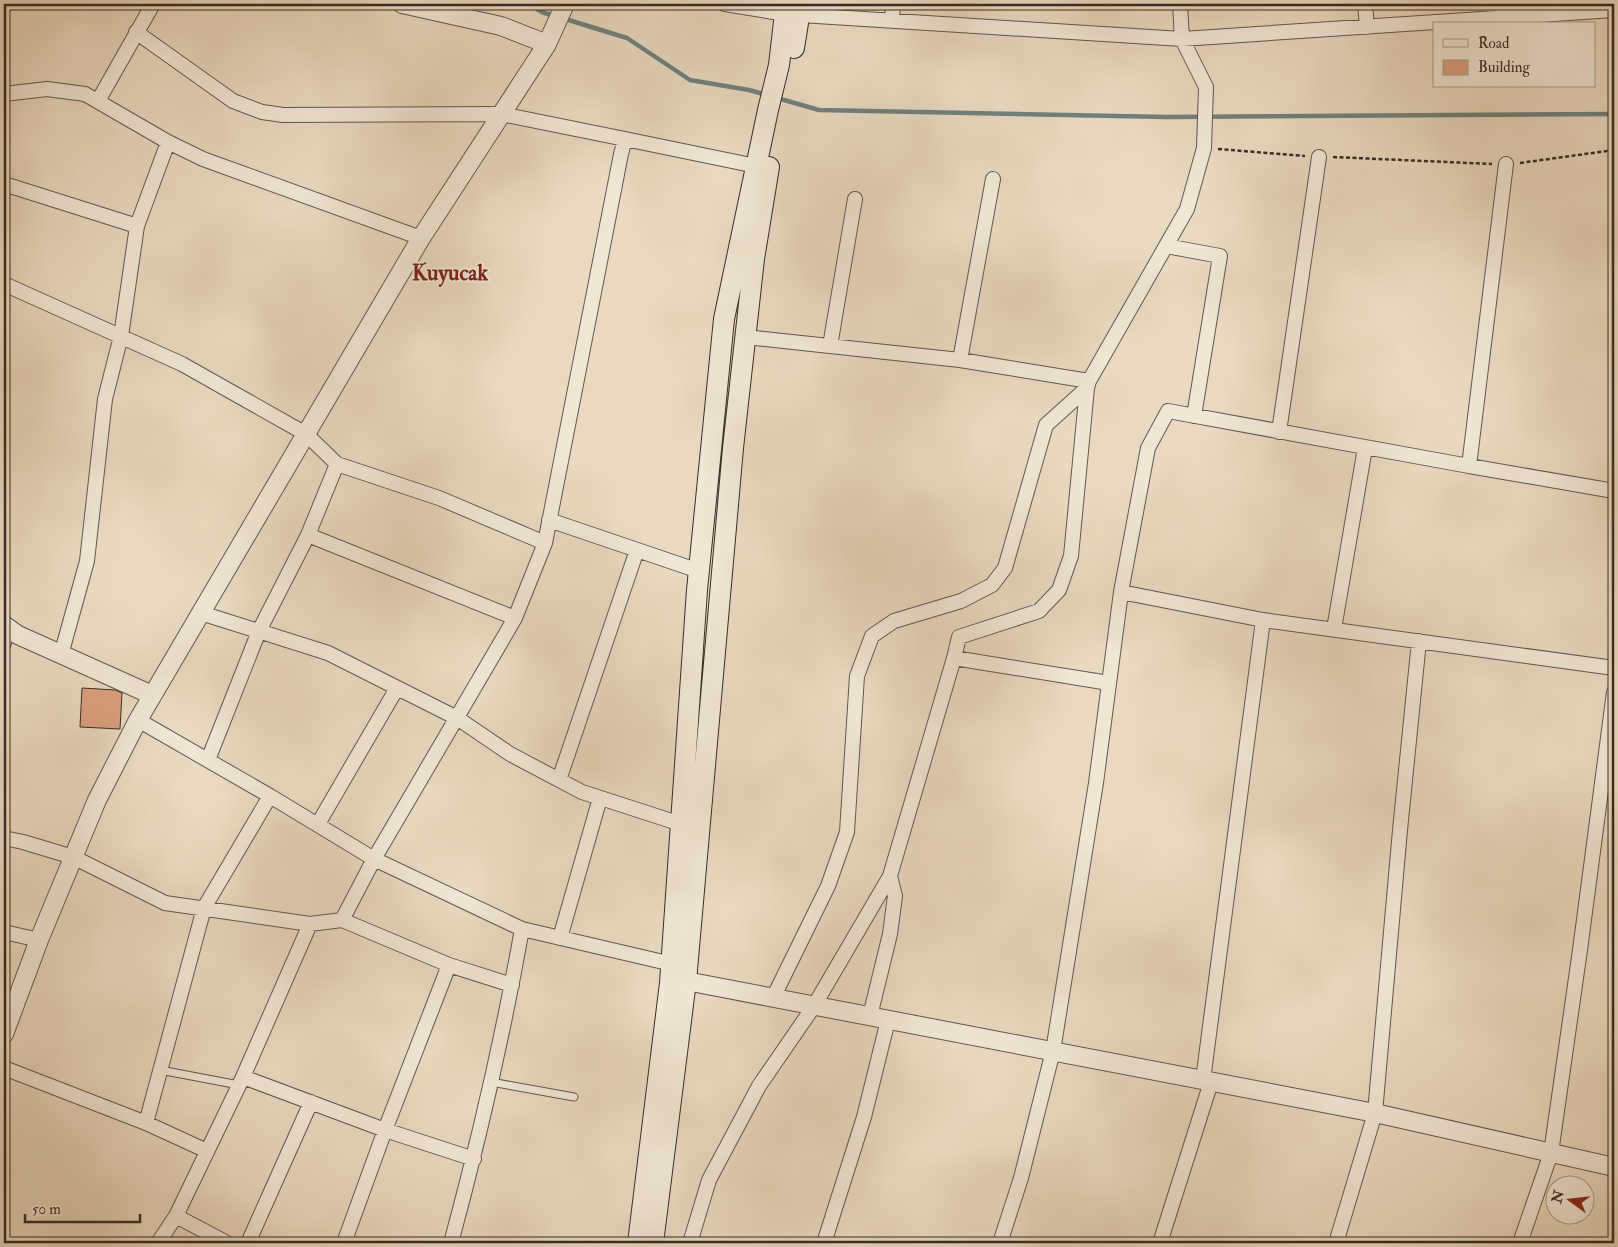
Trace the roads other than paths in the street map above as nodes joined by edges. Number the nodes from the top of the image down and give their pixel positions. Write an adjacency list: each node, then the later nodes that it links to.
1 (152, 4): 13 (street)
2 (402, 4): 14 (street)
3 (725, 4): 8 (street)
4 (893, 4): 11 (street)
5 (1180, 4): 15 (street)
6 (1365, 4): 12 (street)
7 (565, 5): 14 (street)
8 (793, 9): 11 (street); 23 (main road)
9 (1614, 10): 10 (street)
10 (1503, 11): 12 (street)
11 (892, 21): 15 (street)
12 (1367, 27): 15 (street)
13 (136, 32): 17 (street); 18 (street)
14 (551, 36): 18 (street)
15 (1182, 39): 29 (street)
16 (4, 94): 17 (street)
17 (98, 101): 20 (street)
18 (501, 114): 19 (street); 28 (street)
19 (625, 139): 23 (street); 43 (street)
20 (168, 142): 27 (street); 28 (street)
21 (1319, 157): 37 (street)
22 (1506, 164): 41 (street)
23 (762, 167): 32 (main road); 47 (main road)
24 (993, 179): 34 (street)
25 (4, 184): 27 (street)
26 (855, 199): 33 (street)
27 (137, 226): 31 (street)
28 (421, 238): 38 (street)
29 (1166, 246): 35 (street); 36 (street)
30 (4, 284): 31 (street)
31 (121, 336): 38 (street); 57 (street)
32 (745, 337): 33 (street); 48 (main road)
33 (830, 346): 34 (street)
34 (960, 360): 35 (street)
35 (1088, 384): 58 (street); 86 (street)
36 (1194, 416): 37 (street); 49 (street)
37 (1279, 432): 39 (street)
38 (306, 434): 40 (street); 50 (street)
39 (1365, 448): 41 (street); 53 (street)
40 (337, 464): 44 (street); 45 (street)
41 (1468, 466): 42 (street)
42 (1614, 491)
43 (549, 520): 45 (street); 46 (street)
44 (308, 535): 51 (street); 55 (street)
45 (545, 543): 51 (street)
46 (637, 550): 47 (street); 67 (street)
47 (699, 572): 48 (main road); 71 (main road)
48 (722, 573): 84 (main road)
49 (1121, 592): 52 (street); 60 (street)
50 (201, 613): 55 (street); 63 (street)
51 (515, 618): 64 (street)
52 (1263, 620): 53 (street); 95 (street)
53 (1334, 629): 56 (street)
54 (4, 631): 57 (street)
55 (258, 631): 61 (street); 66 (street)
56 (1419, 641): 59 (street); 99 (street)
57 (61, 655): 63 (street)
58 (954, 658): 60 (street); 75 (street)
59 (1614, 668)
60 (1109, 684): 91 (street)
61 (397, 688): 64 (street); 70 (street)
62 (1614, 692): 103 (street)
63 (152, 695): 65 (street)
64 (457, 718): 67 (street); 74 (street)
65 (138, 720): 66 (street); 73 (street)
66 (208, 760): 68 (street)
67 (559, 780): 69 (street)
68 (270, 796): 70 (street); 76 (street)
69 (600, 798): 71 (street); 81 (street)
70 (318, 824): 74 (street)
71 (681, 824): 84 (main road)
72 (4, 838): 73 (street)
73 (74, 857): 76 (street); 82 (street)
74 (374, 858): 77 (street); 79 (street)
75 (890, 876): 87 (street); 88 (street)
76 (204, 908): 78 (street); 93 (street)
77 (342, 920): 78 (street); 83 (street)
78 (310, 924): 94 (street)
79 (522, 929): 81 (street); 85 (street)
80 (4, 932): 82 (street)
81 (560, 938): 84 (street)
82 (39, 940): 90 (street)
83 (449, 965): 85 (street); 101 (street)
84 (676, 976): 86 (street); 107 (main road)
85 (512, 985): 96 (street)
86 (773, 998): 87 (street)
87 (814, 1006): 88 (street); 113 (street)
88 (870, 1016): 89 (street)
89 (888, 1020): 91 (street); 114 (street)
90 (4, 1034)
91 (1053, 1051): 95 (street); 115 (street)
92 (4, 1068): 100 (street)
93 (160, 1070): 94 (lane); 100 (street)
94 (241, 1081): 98 (street); 102 (street)
95 (1207, 1081): 99 (street); 116 (street)
96 (491, 1082): 97 (lane); 104 (street)
97 (574, 1097)
98 (312, 1102): 101 (street); 110 (street)
99 (1375, 1113): 103 (street); 117 (street)
100 (146, 1123): 102 (street)
101 (385, 1130): 104 (street); 111 (street)
102 (207, 1152): 106 (street)
103 (1551, 1153): 105 (street); 118 (street)
104 (474, 1159): 112 (street)
105 (1614, 1167)
106 (176, 1216): 108 (street); 109 (street)
107 (641, 1242)
108 (158, 1243)
109 (227, 1243)
110 (248, 1243)
111 (344, 1243)
112 (451, 1243)
113 (690, 1243)
114 (824, 1243)
115 (1000, 1243)
116 (1160, 1243)
117 (1336, 1243)
118 (1520, 1243)

